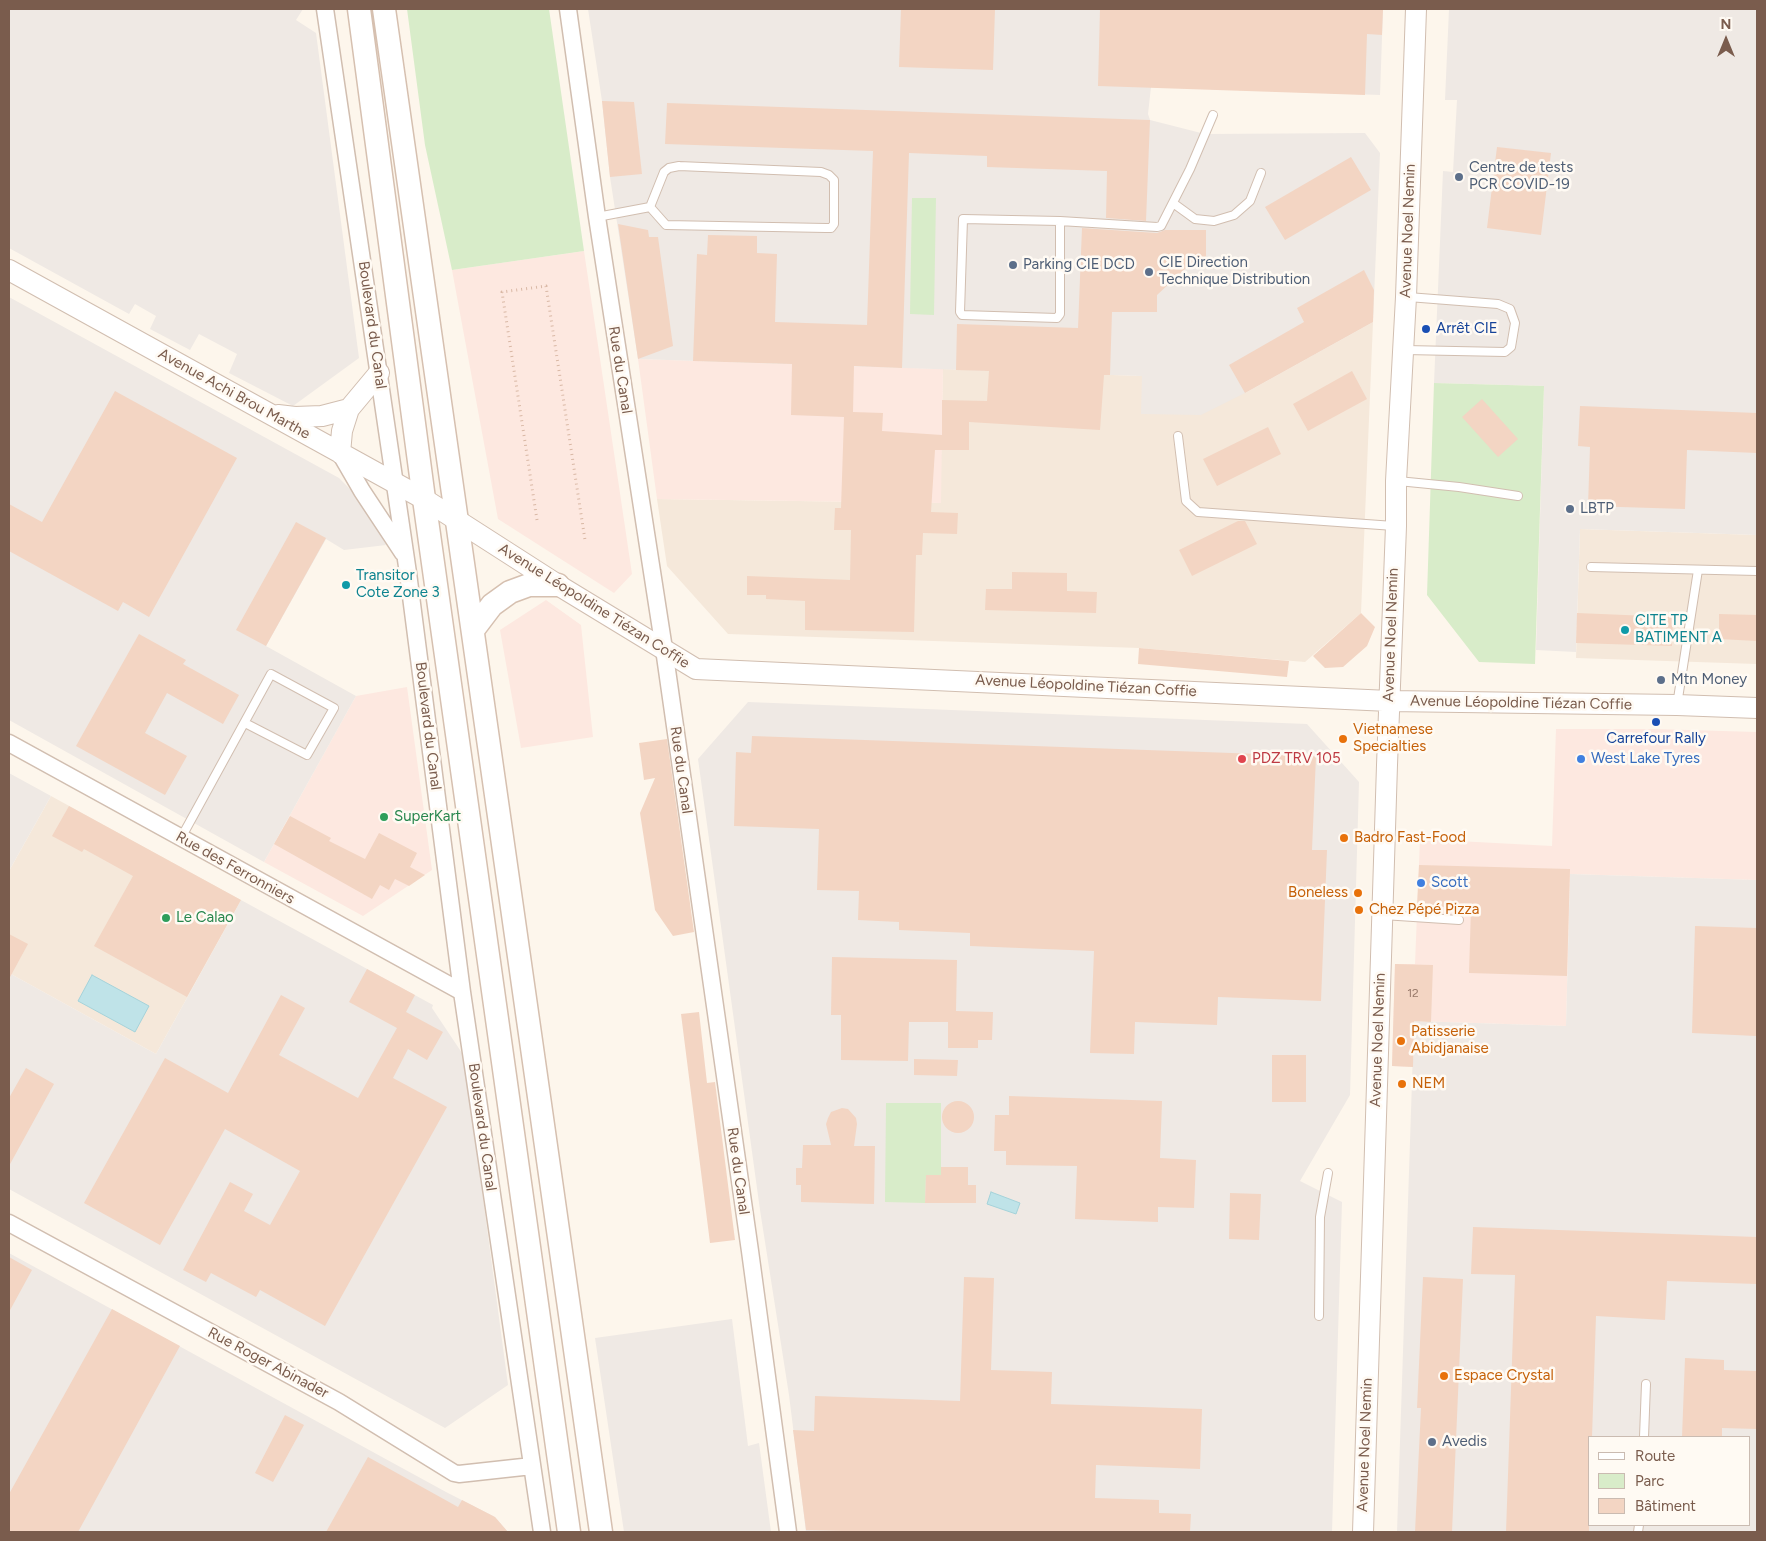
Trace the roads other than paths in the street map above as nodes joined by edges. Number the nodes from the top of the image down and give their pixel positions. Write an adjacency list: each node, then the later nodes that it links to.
1 (325, 9): 15 (street, Boulevard du Canal)
2 (358, 9): 23 (main road, Boulevard du Canal)
3 (384, 9): 24 (main road)
4 (568, 9): 10 (street, Rue du Canal)
5 (1416, 9): 13 (street, Avenue Noel Nemin)
6 (1212, 115): 8 (lane)
7 (1261, 173): 8 (lane)
8 (1173, 203): 11 (lane)
9 (650, 206): 9 (lane); 10 (lane)
10 (597, 217): 32 (street, Rue du Canal)
11 (1060, 221): 11 (lane)
12 (9, 270): 17 (street, Avenue Achi Brou Marthe)
13 (1406, 297): 14 (street, Avenue Noel Nemin); 14 (lane)
14 (1403, 350): 20 (street, Avenue Noel Nemin)
15 (379, 373): 16 (street); 21 (street, Boulevard du Canal)
16 (349, 409): 17 (street); 19 (street)
17 (269, 414): 19 (street, Avenue Achi Brou Marthe)
18 (1178, 436): 25 (lane)
19 (340, 453): 21 (street, Avenue Achi Brou Marthe); 26 (street)
20 (1396, 481): 22 (lane); 25 (street, Avenue Noel Nemin)
21 (394, 483): 23 (street, Avenue Achi Brou Marthe); 26 (street, Boulevard du Canal)
22 (1518, 496)
23 (424, 499): 24 (street, Avenue Achi Brou Marthe); 49 (main road, Boulevard du Canal)
24 (457, 520): 30 (street, Avenue Léopoldine Tiézan Coffie); 31 (main road)
25 (1396, 526): 33 (street, Avenue Noel Nemin)
26 (406, 559): 41 (street, Boulevard du Canal)
27 (1591, 567): 28 (lane)
28 (1698, 570): 29 (lane); 34 (lane)
29 (1757, 571)
30 (558, 585): 31 (main road); 32 (street, Avenue Léopoldine Tiézan Coffie)
31 (473, 630): 50 (main road)
32 (664, 649): 33 (street, Avenue Léopoldine Tiézan Coffie); 51 (street, Rue du Canal)
33 (1389, 701): 34 (street, Avenue Léopoldine Tiézan Coffie); 39 (street, Avenue Noel Nemin)
34 (1677, 705): 35 (street, Avenue Léopoldine Tiézan Coffie)
35 (1757, 708)
36 (245, 723): 36 (lane); 38 (lane)
37 (9, 743): 38 (street, Rue des Ferronniers)
38 (181, 838): 41 (street, Rue des Ferronniers)
39 (1382, 915): 40 (lane); 52 (street, Avenue Noel Nemin)
40 (1458, 920)
41 (462, 992): 47 (street, Boulevard du Canal)
42 (1328, 1173): 44 (lane)
43 (9, 1223): 47 (street, Rue Roger Abinader)
44 (1319, 1316)
45 (1646, 1384): 46 (lane)
46 (1644, 1436)
47 (532, 1466): 48 (street, Boulevard du Canal)
48 (542, 1532)
49 (569, 1532)
50 (601, 1532)
51 (788, 1532)
52 (1363, 1532)

